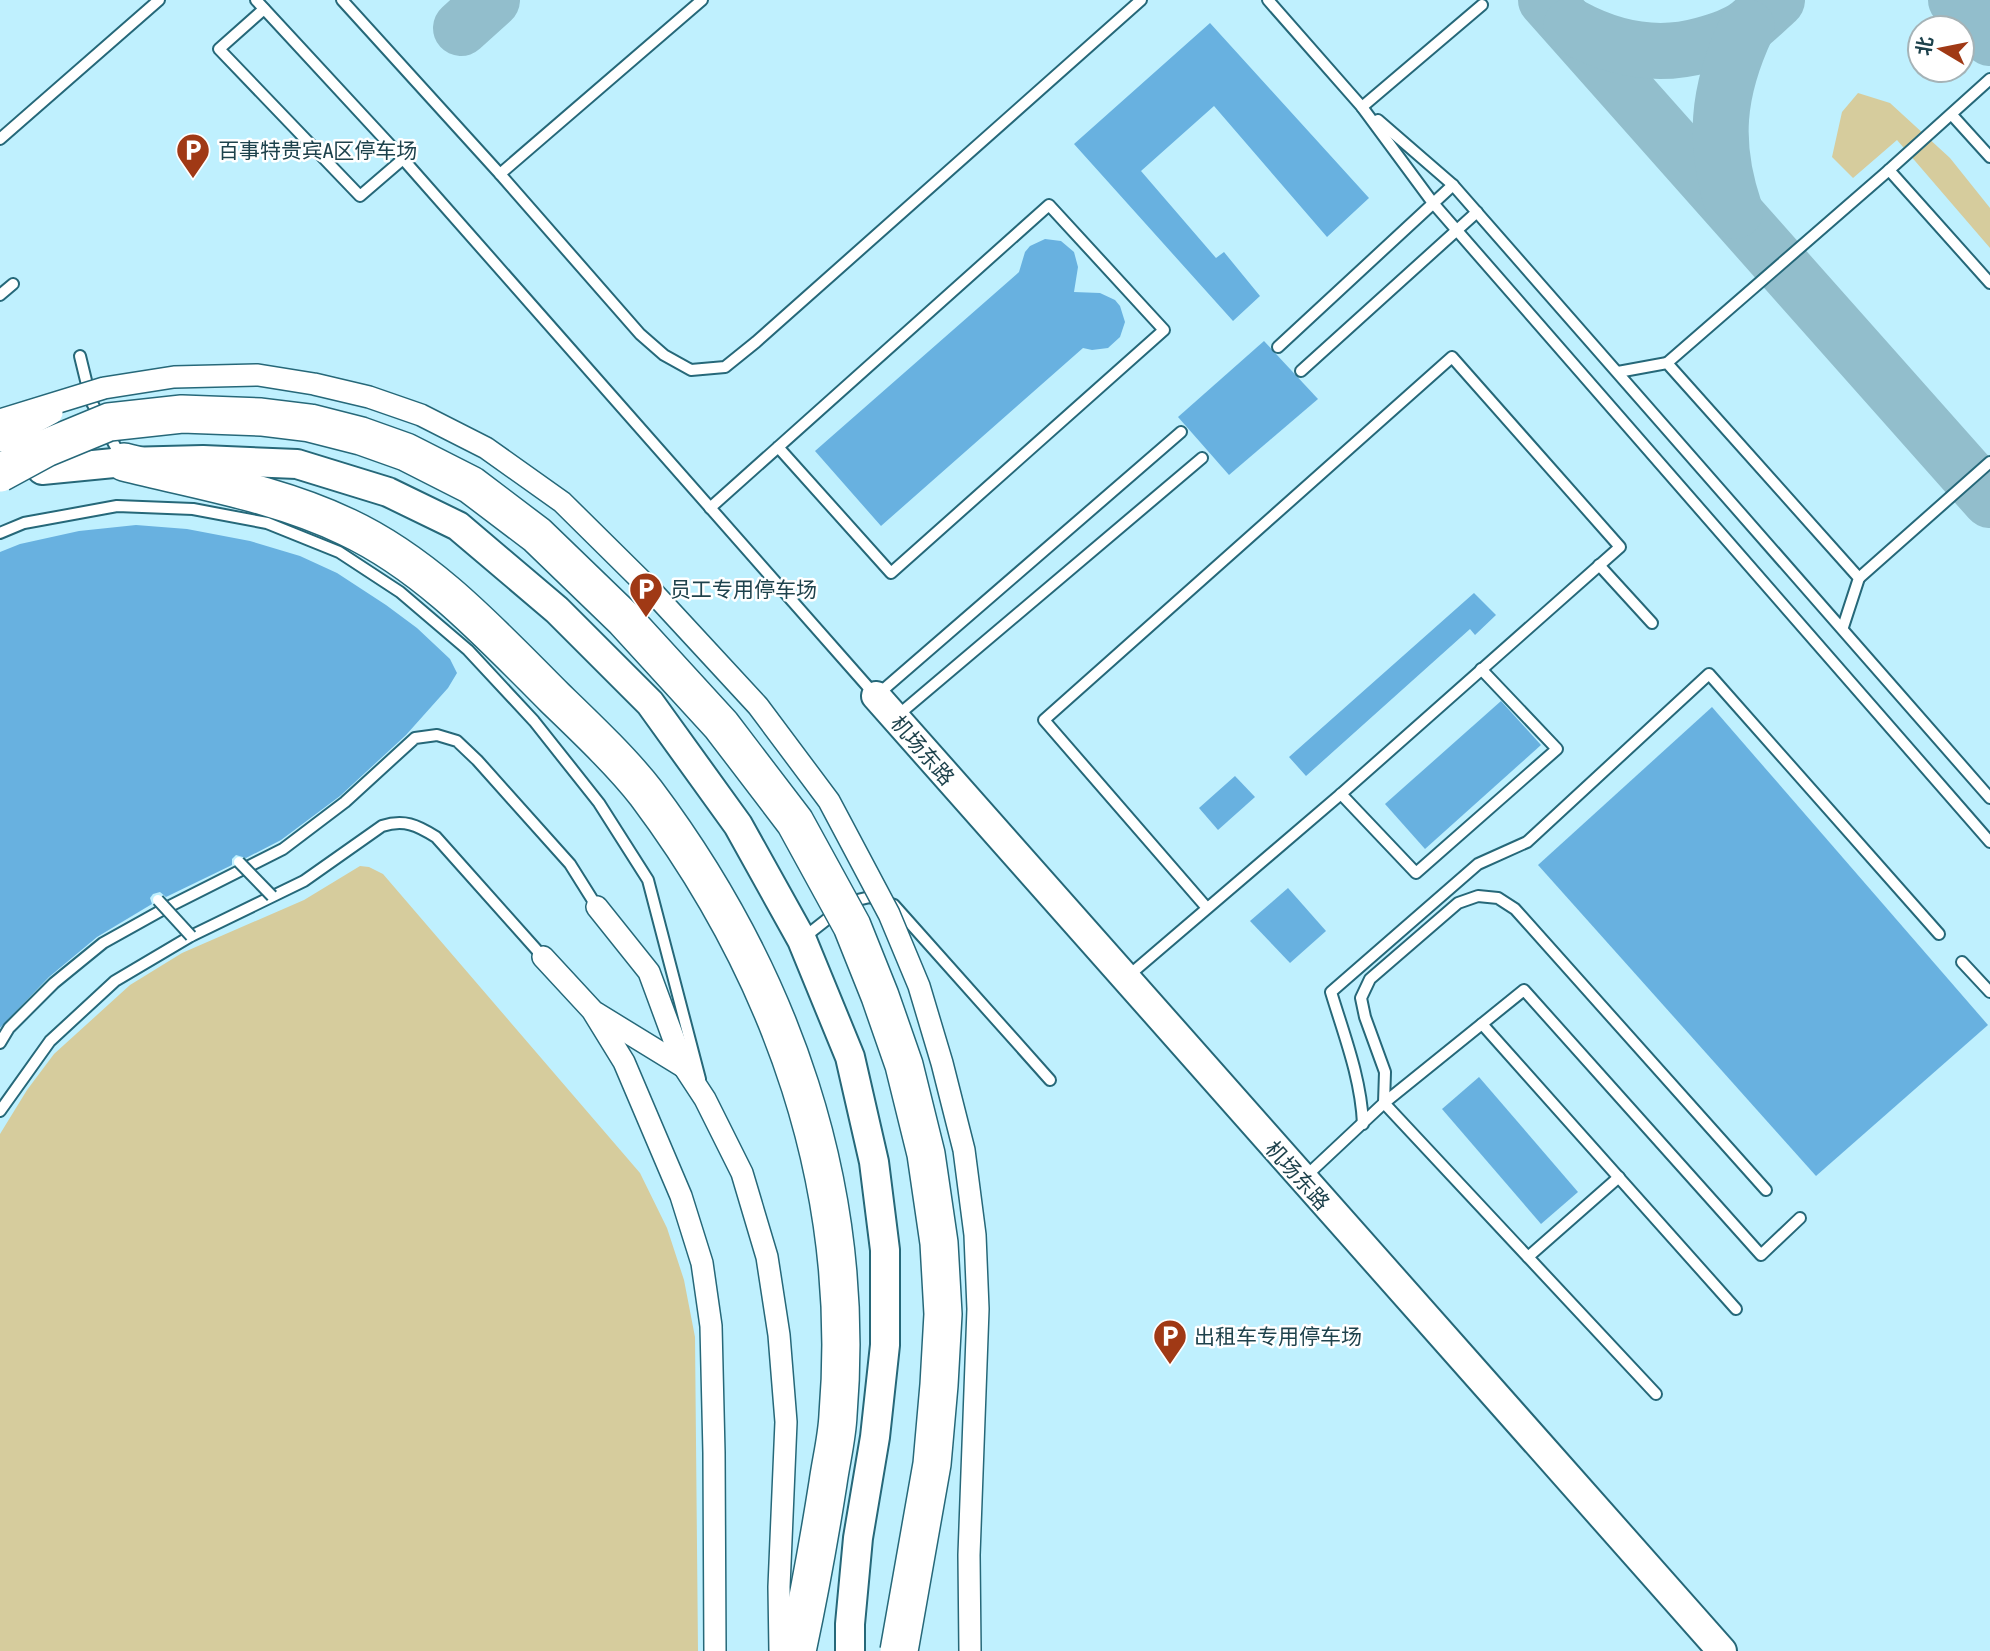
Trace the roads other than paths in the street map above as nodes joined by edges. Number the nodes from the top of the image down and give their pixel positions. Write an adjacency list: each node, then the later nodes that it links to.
1 (159, 0): 11 (lane)
2 (342, 0): 15 (lane)
3 (702, 0): 15 (lane)
4 (1141, 0): 15 (lane)
5 (1268, 0): 9 (lane)
6 (260, 4): 13 (lane); 13 (lane)
7 (1482, 5): 9 (lane)
8 (1990, 79): 10 (lane)
9 (1362, 107): 16 (lane); 17 (lane)
10 (1952, 115): 12 (lane); 14 (lane)
11 (0, 139)
12 (1990, 157)
13 (403, 159): 39 (lane)
14 (1889, 170): 20 (lane); 25 (lane)
15 (500, 174)
16 (1453, 185): 17 (lane); 18 (lane)
17 (1433, 203): 19 (lane); 23 (lane)
18 (1477, 212): 19 (lane); 27 (lane)
19 (1457, 229): 26 (lane); 50 (lane)
20 (1990, 283)
21 (13, 284): 22 (lane)
22 (0, 295)
23 (1278, 346)
24 (80, 356): 28 (lane)
25 (1667, 363): 27 (lane); 42 (lane)
26 (1301, 372)
27 (1618, 372): 44 (lane)
28 (93, 408): 29 (street, bridge); 31 (street, bridge); 33 (street, bridge); 36 (lane); 37 (lane); 38 (highway, bridge); 86 (highway, bridge); 87 (street, bridge)
29 (0, 420)
30 (1181, 432): 46 (lane)
31 (0, 441)
32 (778, 447): 32 (lane); 39 (lane)
33 (0, 448)
34 (1202, 458): 47 (lane)
35 (1990, 462): 42 (lane)
36 (124, 463): 37 (main road); 60 (main road); 84 (highway)
37 (42, 470)
38 (0, 473)
39 (710, 508): 46 (lane)
40 (0, 533): 71 (lane)
41 (1599, 565): 43 (lane); 45 (lane); 57 (lane)
42 (1859, 578): 44 (lane)
43 (1652, 623)
44 (1843, 628): 49 (lane)
45 (1481, 668): 48 (lane); 48 (lane)
46 (876, 696): 47 (main road, 机场东路)
47 (894, 718): 63 (main road, 机场东路)
48 (1341, 794): 57 (lane)
49 (1990, 798)
50 (1990, 842)
51 (239, 862): 53 (lane, bridge)
52 (839, 883): 55 (lane)
53 (272, 896): 59 (lane); 61 (lane)
54 (158, 900): 59 (lane, bridge)
55 (849, 902): 60 (lane); 69 (lane)
56 (597, 907): 67 (lane); 68 (street)
57 (1207, 908): 63 (lane)
58 (1939, 934): 74 (lane)
59 (191, 936): 70 (lane)
60 (802, 940): 85 (main road)
61 (543, 957): 65 (street)
62 (1962, 962): 64 (lane)
63 (1125, 979): 76 (main road, 机场东路)
64 (1990, 992)
65 (593, 1010): 68 (street); 82 (street)
66 (1482, 1024): 72 (lane); 75 (lane); 78 (lane)
67 (0, 1043)
68 (684, 1067): 71 (street)
69 (1049, 1080)
70 (4, 1095): 73 (lane)
71 (705, 1099): 83 (street)
72 (1384, 1103): 74 (lane); 77 (lane); 79 (lane)
73 (0, 1111)
74 (1363, 1124): 76 (lane)
75 (1619, 1177): 79 (lane); 80 (lane)
76 (1302, 1180): 88 (main road, 机场东路)
77 (1766, 1190)
78 (1800, 1219)
79 (1528, 1256): 81 (lane)
80 (1736, 1309)
81 (1656, 1394)
82 (715, 1651)
83 (780, 1651)
84 (797, 1651)
85 (849, 1651)
86 (899, 1651)
87 (970, 1651)
88 (1722, 1651)

